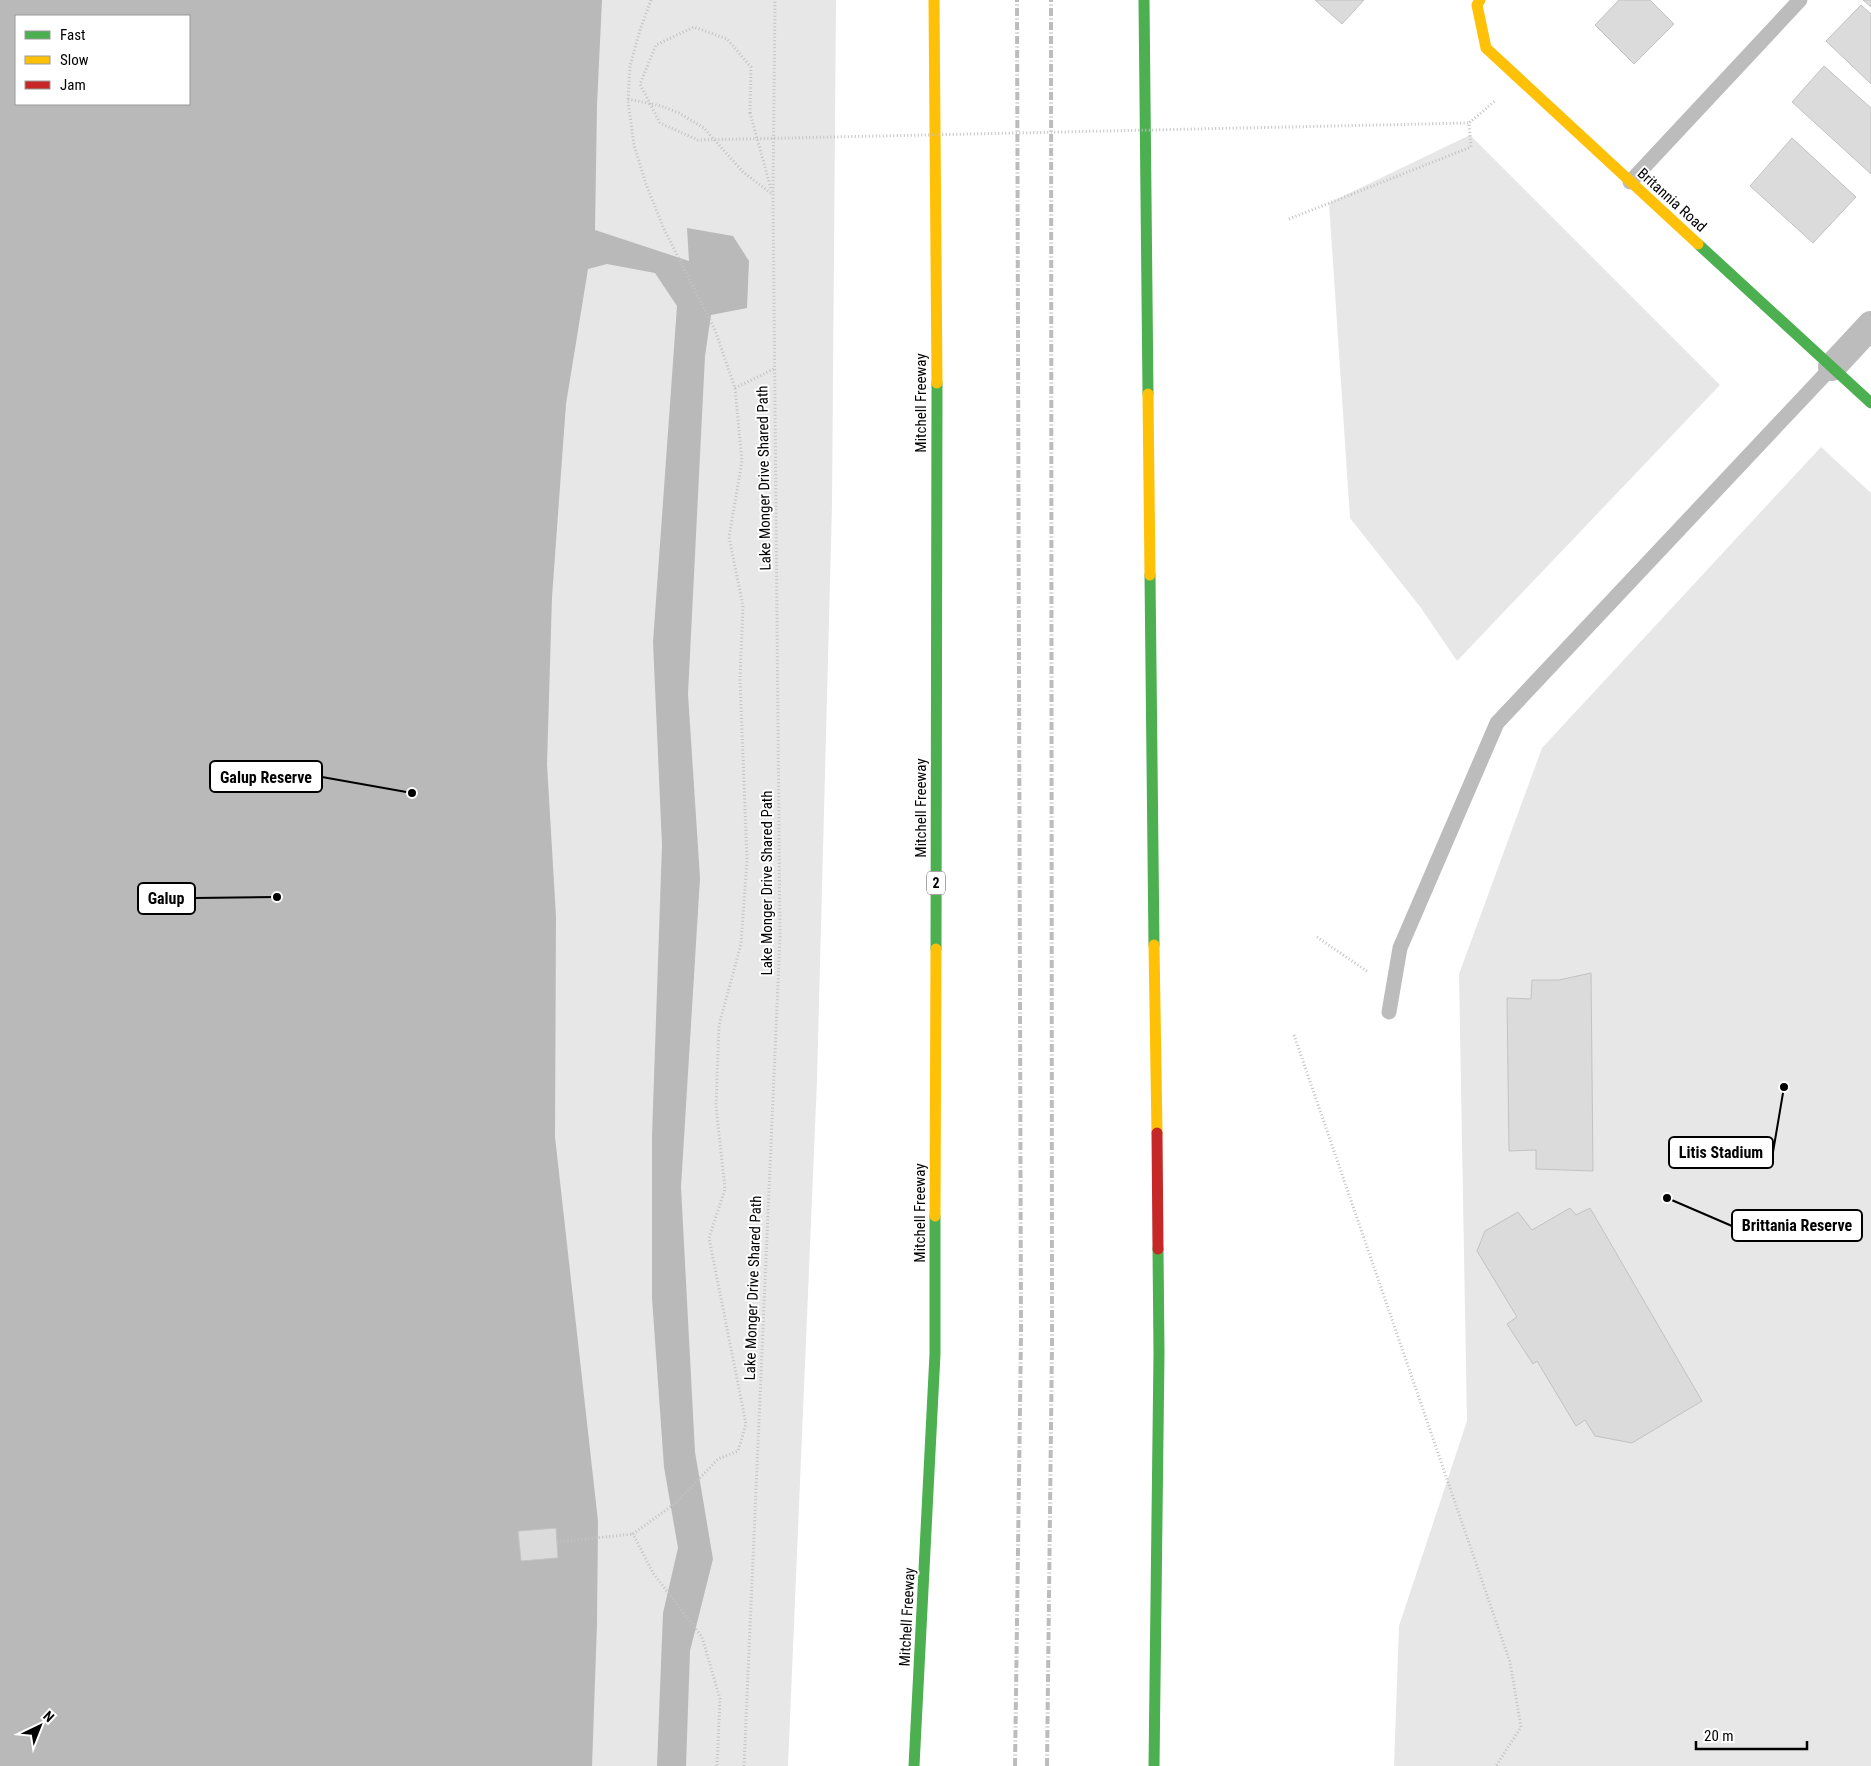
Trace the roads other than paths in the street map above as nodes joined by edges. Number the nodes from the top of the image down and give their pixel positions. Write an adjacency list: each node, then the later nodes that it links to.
1 (934, 0): 10 (main road, Mitchell Freeway / 2)
2 (1144, 0): 11 (main road)
3 (1800, 0): 5 (lane)
4 (1479, 2): 5 (main road, Britannia Road)
5 (1630, 182): 7 (main road, Britannia Road)
6 (1871, 325): 7 (street)
7 (1832, 366): 8 (main road, Britannia Road); 9 (lane)
8 (1871, 403)
9 (1390, 1012)
10 (914, 1766)
11 (1154, 1766)

